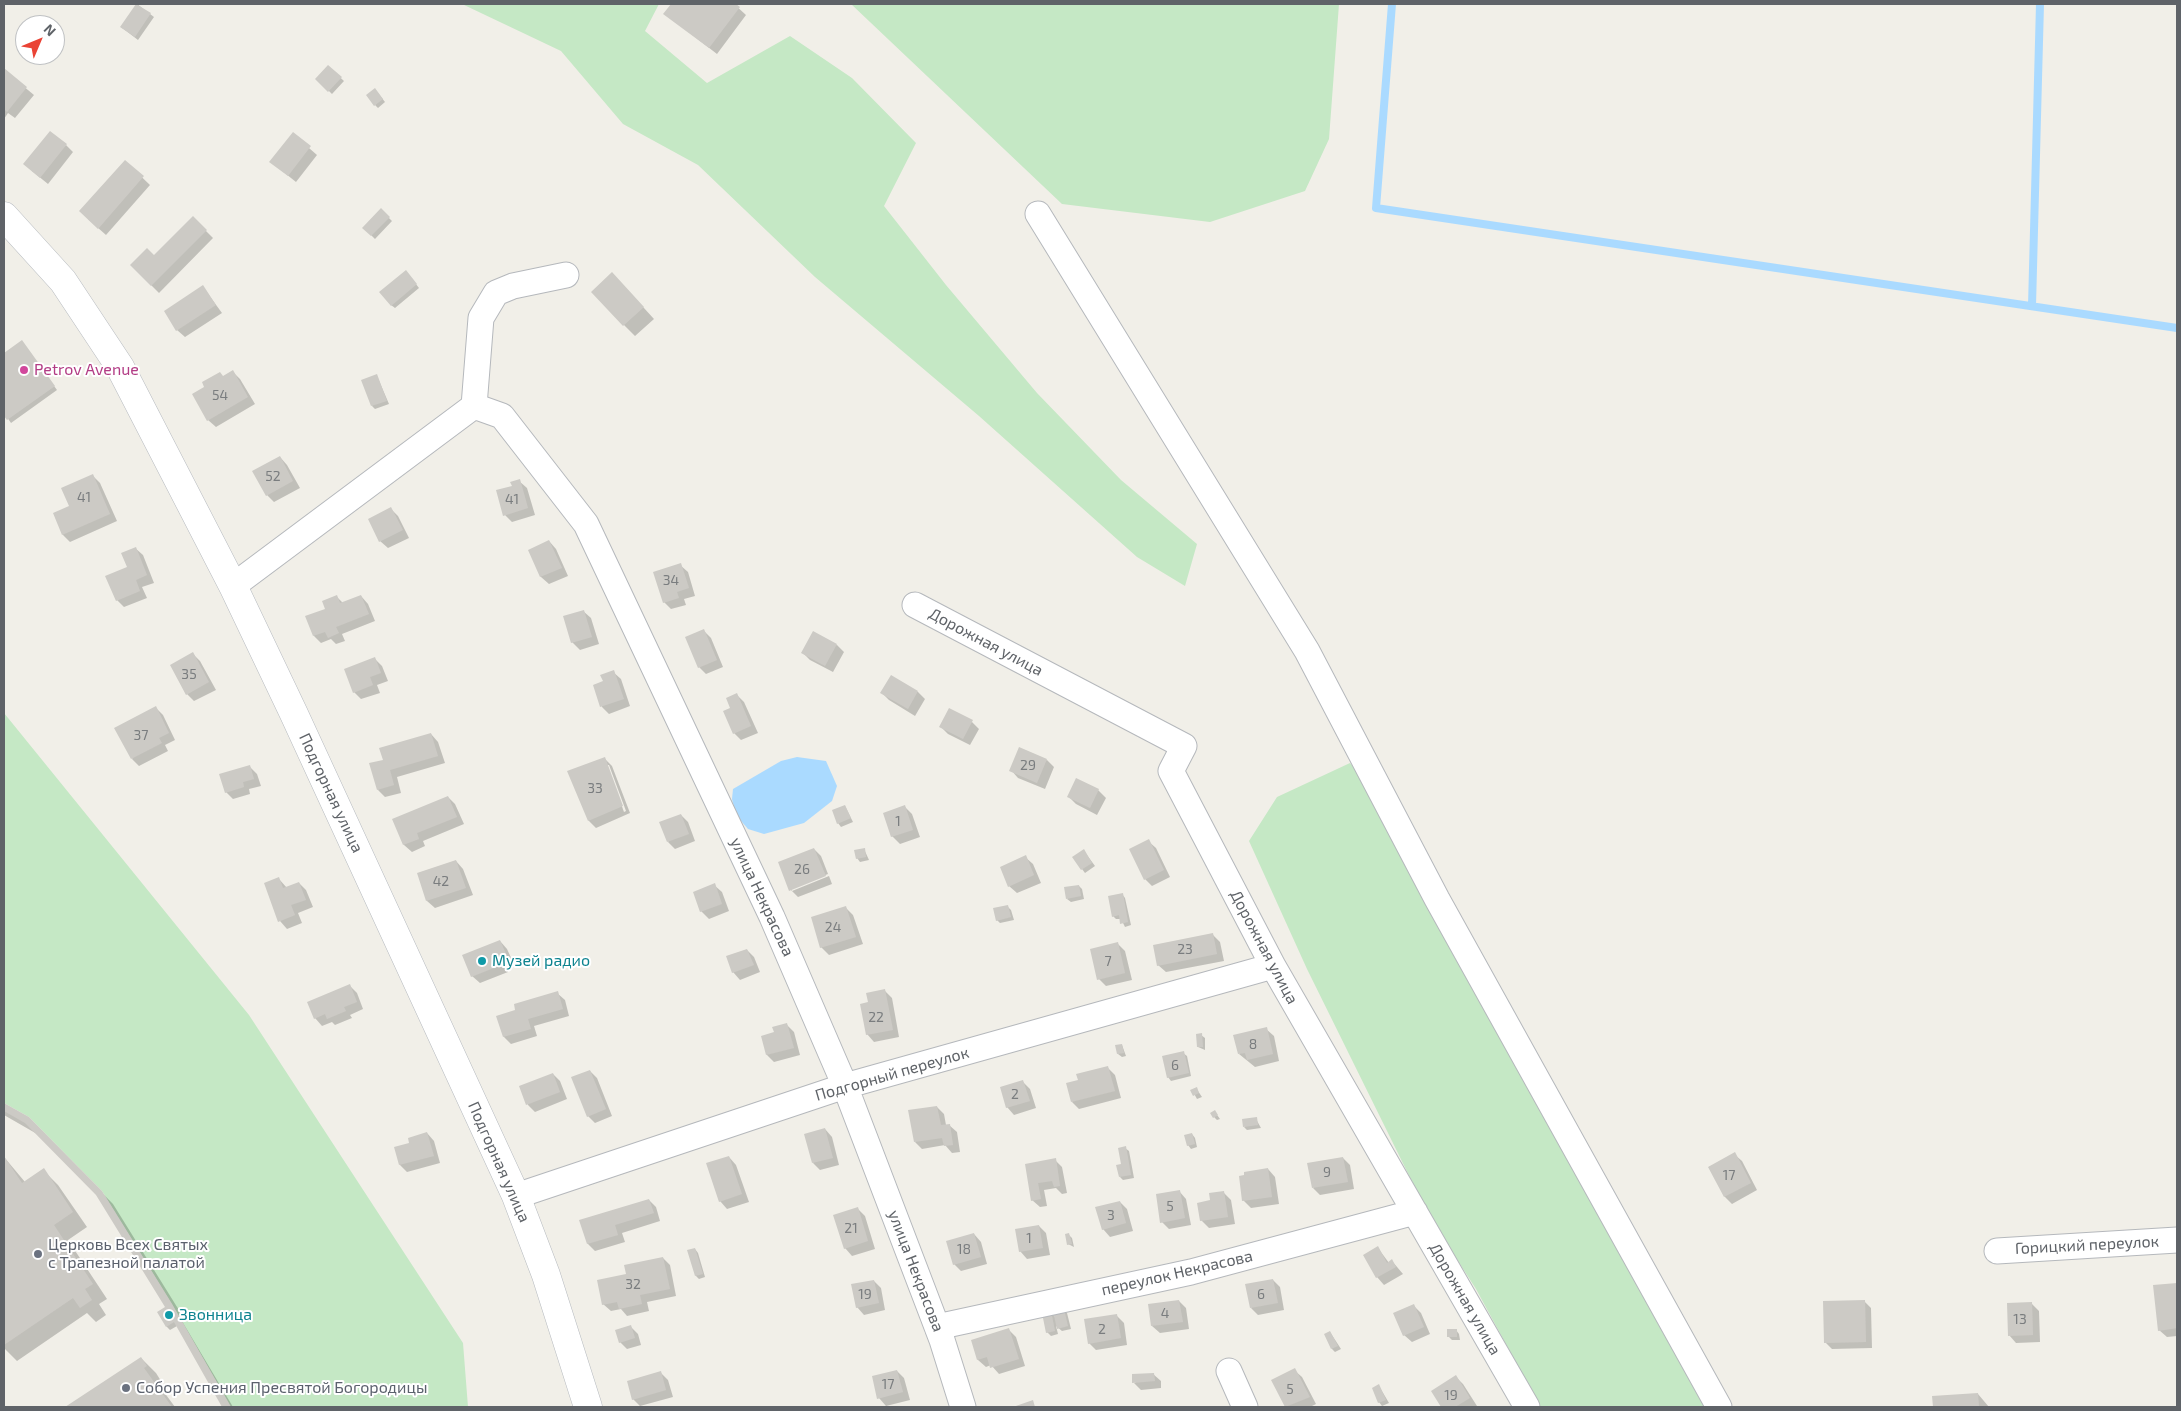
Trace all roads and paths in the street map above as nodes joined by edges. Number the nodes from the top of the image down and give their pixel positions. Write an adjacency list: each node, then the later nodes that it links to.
1 (1038, 214): 19 (street)
2 (4, 216): 5 (main road, Подгорная улица)
3 (566, 275): 4 (street)
4 (474, 406): 5 (street); 8 (street, улица Некрасова)
5 (232, 586): 9 (main road, Подгорная улица)
6 (915, 606): 7 (street, Дорожная улица)
7 (1273, 966): 8 (street, Подгорный переулок); 10 (street, Дорожная улица)
8 (845, 1086): 9 (street, Подгорный переулок); 13 (street, улица Некрасова)
9 (516, 1196): 15 (main road, Подгорная улица)
10 (1415, 1212): 13 (street, переулок Некрасова); 18 (street, Дорожная улица)
11 (2177, 1240): 12 (street, Горицкий переулок)
12 (1998, 1251)
13 (937, 1327): 16 (street, улица Некрасова)
14 (1229, 1371): 17 (street)
15 (588, 1407)
16 (963, 1407)
17 (1244, 1407)
18 (1527, 1407)
19 (1719, 1407)

